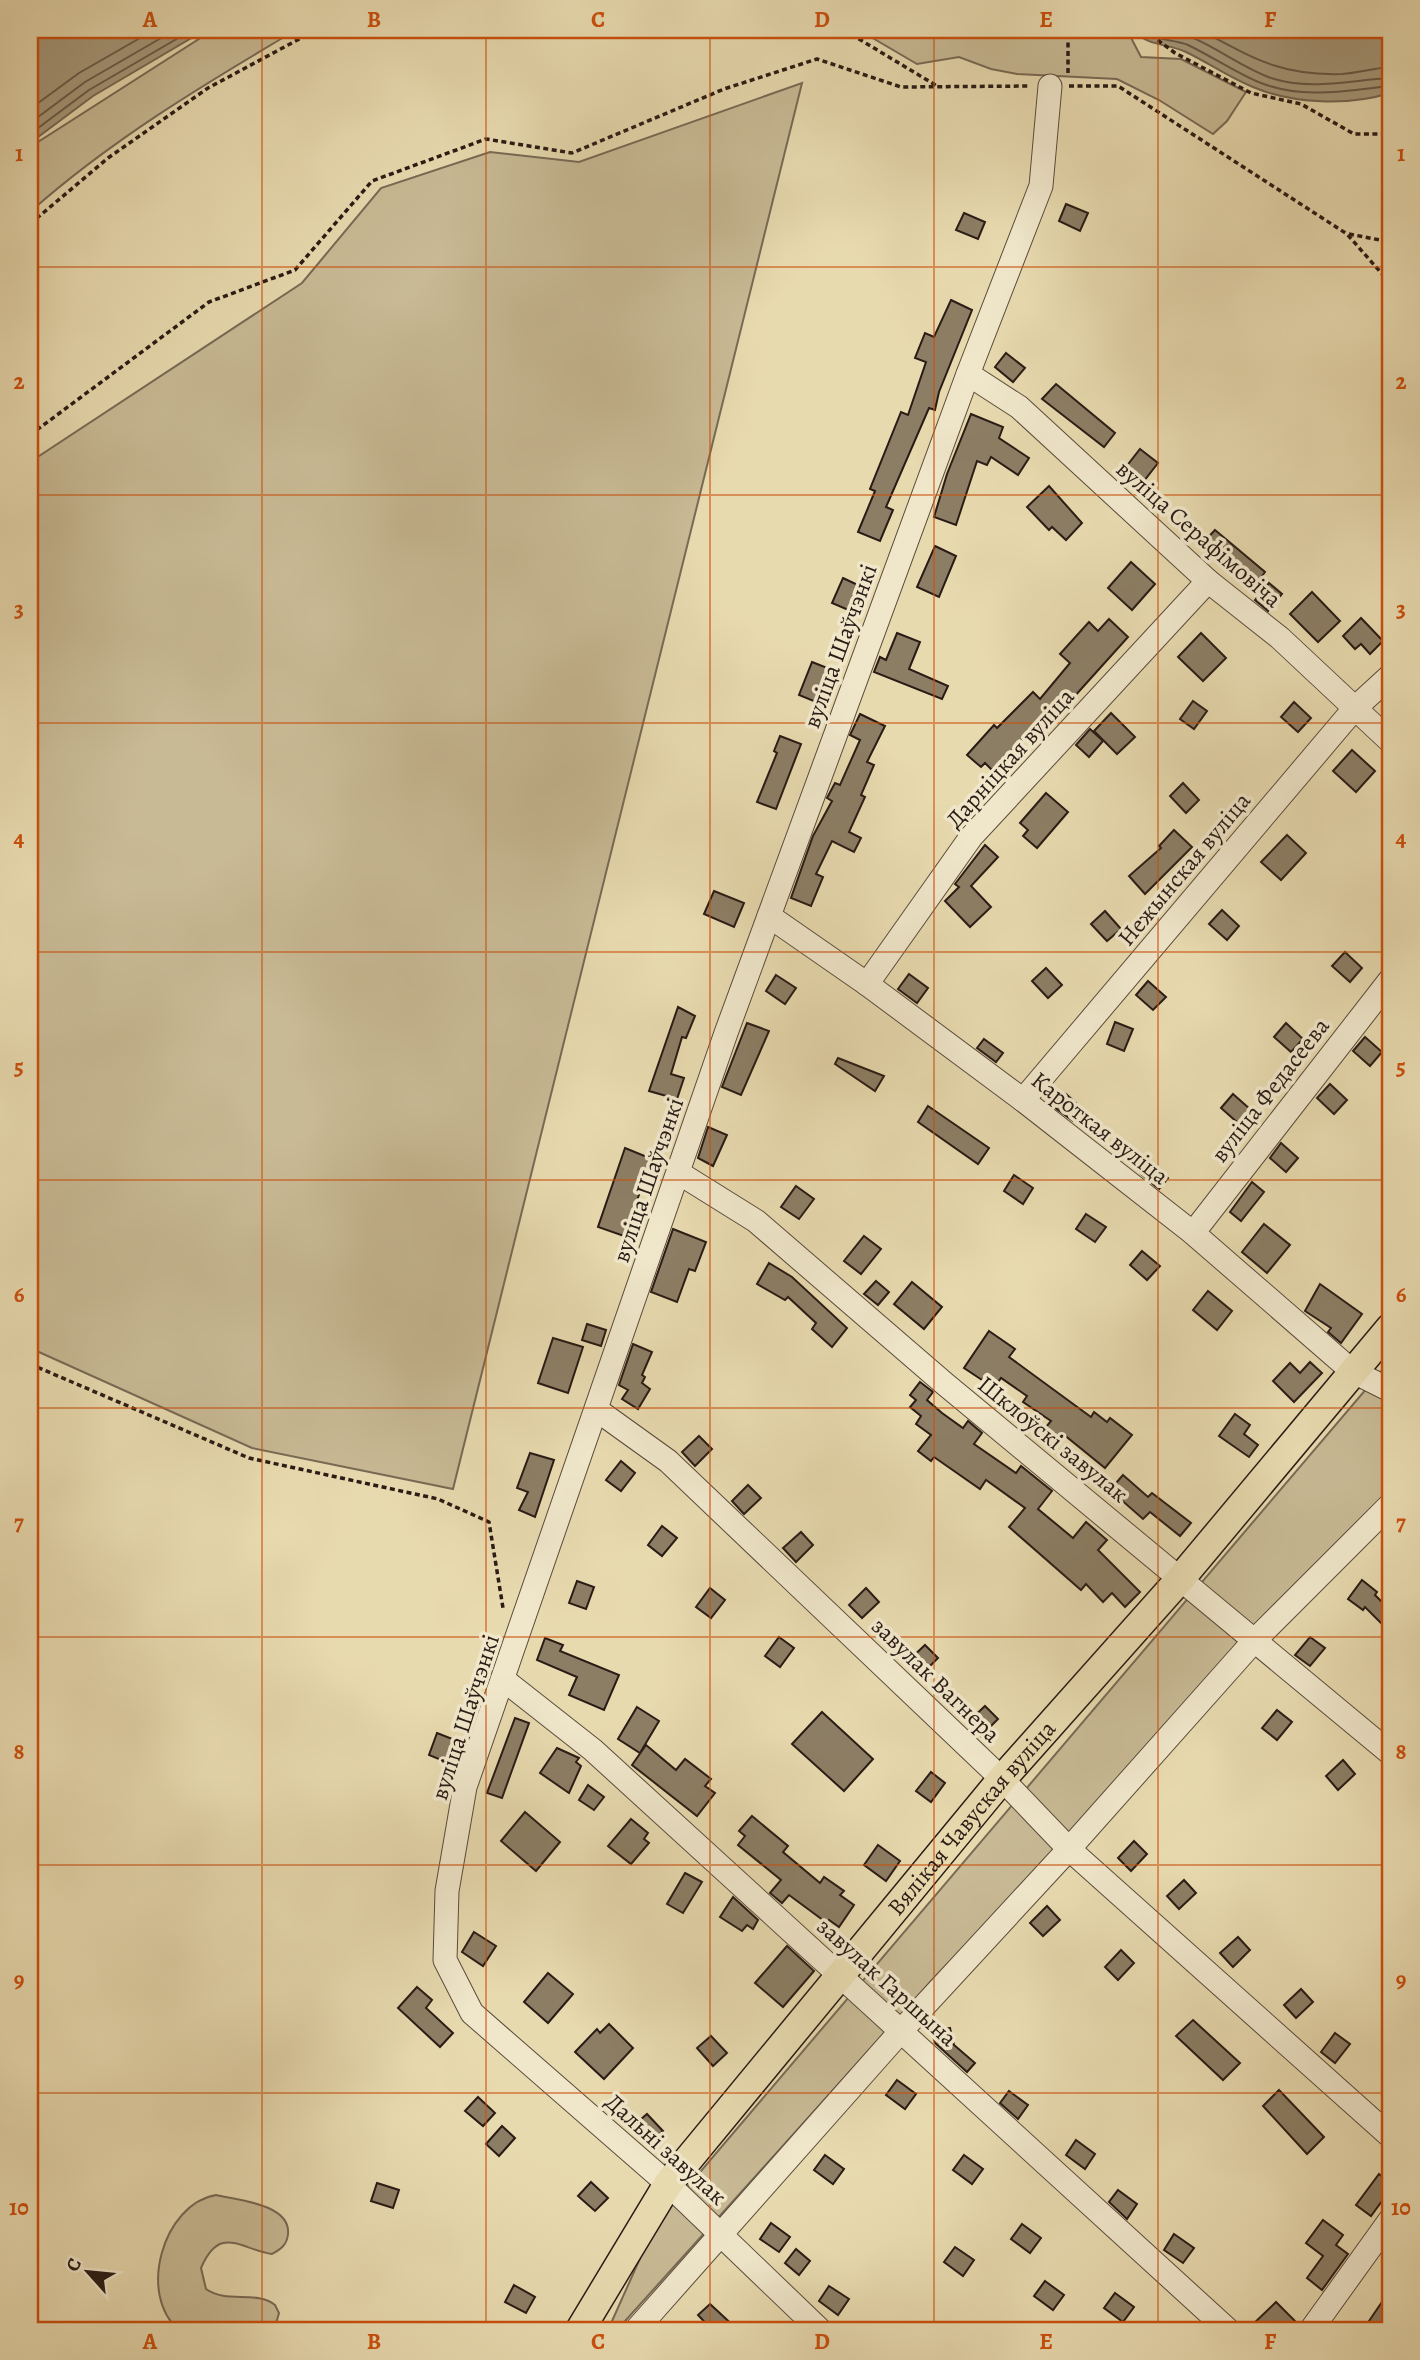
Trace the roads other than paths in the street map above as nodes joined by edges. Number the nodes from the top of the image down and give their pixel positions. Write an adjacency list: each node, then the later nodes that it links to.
1 (1059, 86): 2 (street, вуліца Шаўчэнкі)
2 (968, 374): 3 (street, вуліца Серафімовіча); 7 (street, вуліца Шаўчэнкі)
3 (1209, 580): 5 (street, вуліца Серафімовіча); 9 (street, Дарніцкая вуліца)
4 (1390, 676): 5 (street, Нежынская вуліца)
5 (1354, 709): 6 (street, вуліца Серафімовіча); 10 (street, Нежынская вуліца)
6 (1390, 741)
7 (769, 916): 9 (street, Кароткая вуліца); 11 (street, вуліца Шаўчэнкі)
8 (1390, 980): 12 (street, вуліца Федасеева)
9 (867, 984): 10 (street, Кароткая вуліца)
10 (1023, 1100): 12 (street, Кароткая вуліца)
11 (679, 1173): 16 (street, вуліца Шаўчэнкі); 18 (street, Шклоўскі завулак)
12 (1193, 1233): 14 (street, Кароткая вуліца)
13 (1390, 1328): 14 (main road, Вялікая Чавуская вуліца)
14 (1352, 1371): 15 (street, Кароткая вуліца); 18 (main road, Вялікая Чавуская вуліца)
15 (1390, 1390)
16 (597, 1410): 20 (street, вуліца Шаўчэнкі); 22 (street, завулак Вагнера)
17 (1390, 1505): 19 (street)
18 (1181, 1578): 19 (street, Шклоўскі завулак); 22 (main road, Вялікая Чавуская вуліца)
19 (1254, 1641): 21 (street, Шклоўскі завулак); 23 (street)
20 (504, 1680): 24 (street, завулак Гаршына); 25 (street, вуліца Шаўчэнкі)
21 (1390, 1753)
22 (1002, 1779): 23 (street, завулак Вагнера); 24 (main road, Вялікая Чавуская вуліца)
23 (1069, 1849): 26 (street); 27 (street, завулак Вагнера)
24 (841, 1975): 26 (street, завулак Гаршына); 28 (main road, Вялікая Чавуская вуліца)
25 (472, 2013): 28 (street, Дальні завулак)
26 (901, 2031): 30 (street); 34 (street, завулак Гаршына)
27 (1390, 2136)
28 (668, 2184): 30 (street, Дальні завулак); 31 (main road, Вялікая Чавуская вуліца)
29 (1390, 2220): 35 (street)
30 (722, 2235): 32 (street); 33 (street, Дальні завулак)
31 (580, 2330)
32 (636, 2330)
33 (820, 2330)
34 (1228, 2330)
35 (1311, 2330)

